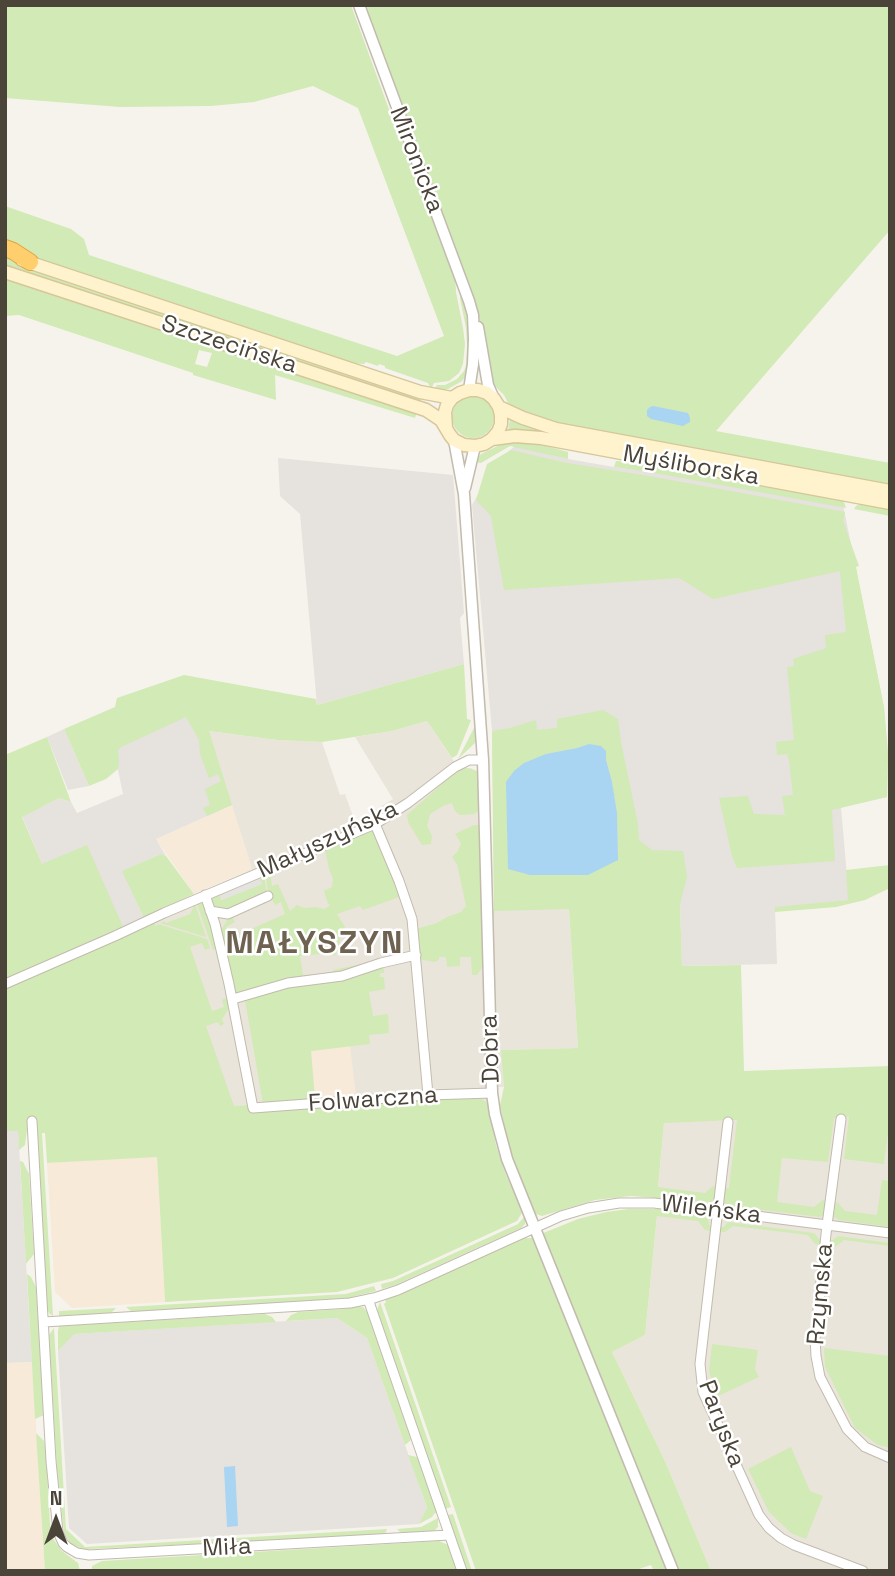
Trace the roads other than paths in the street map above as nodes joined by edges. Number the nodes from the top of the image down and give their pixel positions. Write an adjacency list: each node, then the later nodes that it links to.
1 (359, 5): 6 (street, Mironicka)
2 (5, 248): 4 (highway)
3 (5, 255): 4 (main road, Szczecińska)
4 (30, 262): 8 (main road, Szczecińska)
5 (5, 272): 10 (main road, Szczecińska)
6 (472, 315): 7 (street, Mironicka); 9 (street, Mironicka)
7 (469, 390): 8 (main road); 9 (main road)
8 (452, 398): 10 (main road)
9 (496, 403): 11 (main road); 14 (main road, Myśliborska)
10 (446, 428): 12 (main road)
11 (492, 439): 13 (main road); 16 (main road, Myśliborska)
12 (454, 440): 13 (main road); 15 (street, Dobra)
13 (475, 446): 15 (street, Dobra)
14 (890, 491)
15 (464, 494): 17 (street, Dobra)
16 (890, 503)
17 (483, 760): 18 (street, Małyszyńska); 25 (street, Dobra)
18 (375, 824): 19 (street, Małyszyńska); 22 (street)
19 (205, 895): 21 (street); 23 (street, Małyszyńska)
20 (268, 896): 21 (street)
21 (210, 911): 24 (street)
22 (416, 955): 24 (street); 26 (street)
23 (5, 984)
24 (233, 999): 26 (street, Folwarczna)
25 (492, 1093): 26 (street, Folwarczna); 32 (street, Dobra)
26 (428, 1096)
27 (841, 1119): 31 (street, Rzymska)
28 (32, 1121): 35 (street, Miła)
29 (728, 1122): 30 (street, Paryska)
30 (718, 1210): 31 (street, Wileńska); 32 (street, Wileńska); 40 (street, Paryska)
31 (827, 1225): 33 (street, Wileńska); 36 (street, Rzymska)
32 (535, 1227): 34 (street); 39 (street, Dobra)
33 (890, 1233)
34 (368, 1299): 35 (street); 37 (street)
35 (44, 1322): 37 (street, Miła)
36 (890, 1458)
37 (449, 1535): 38 (street)
38 (462, 1571)
39 (673, 1571)
40 (863, 1571)

